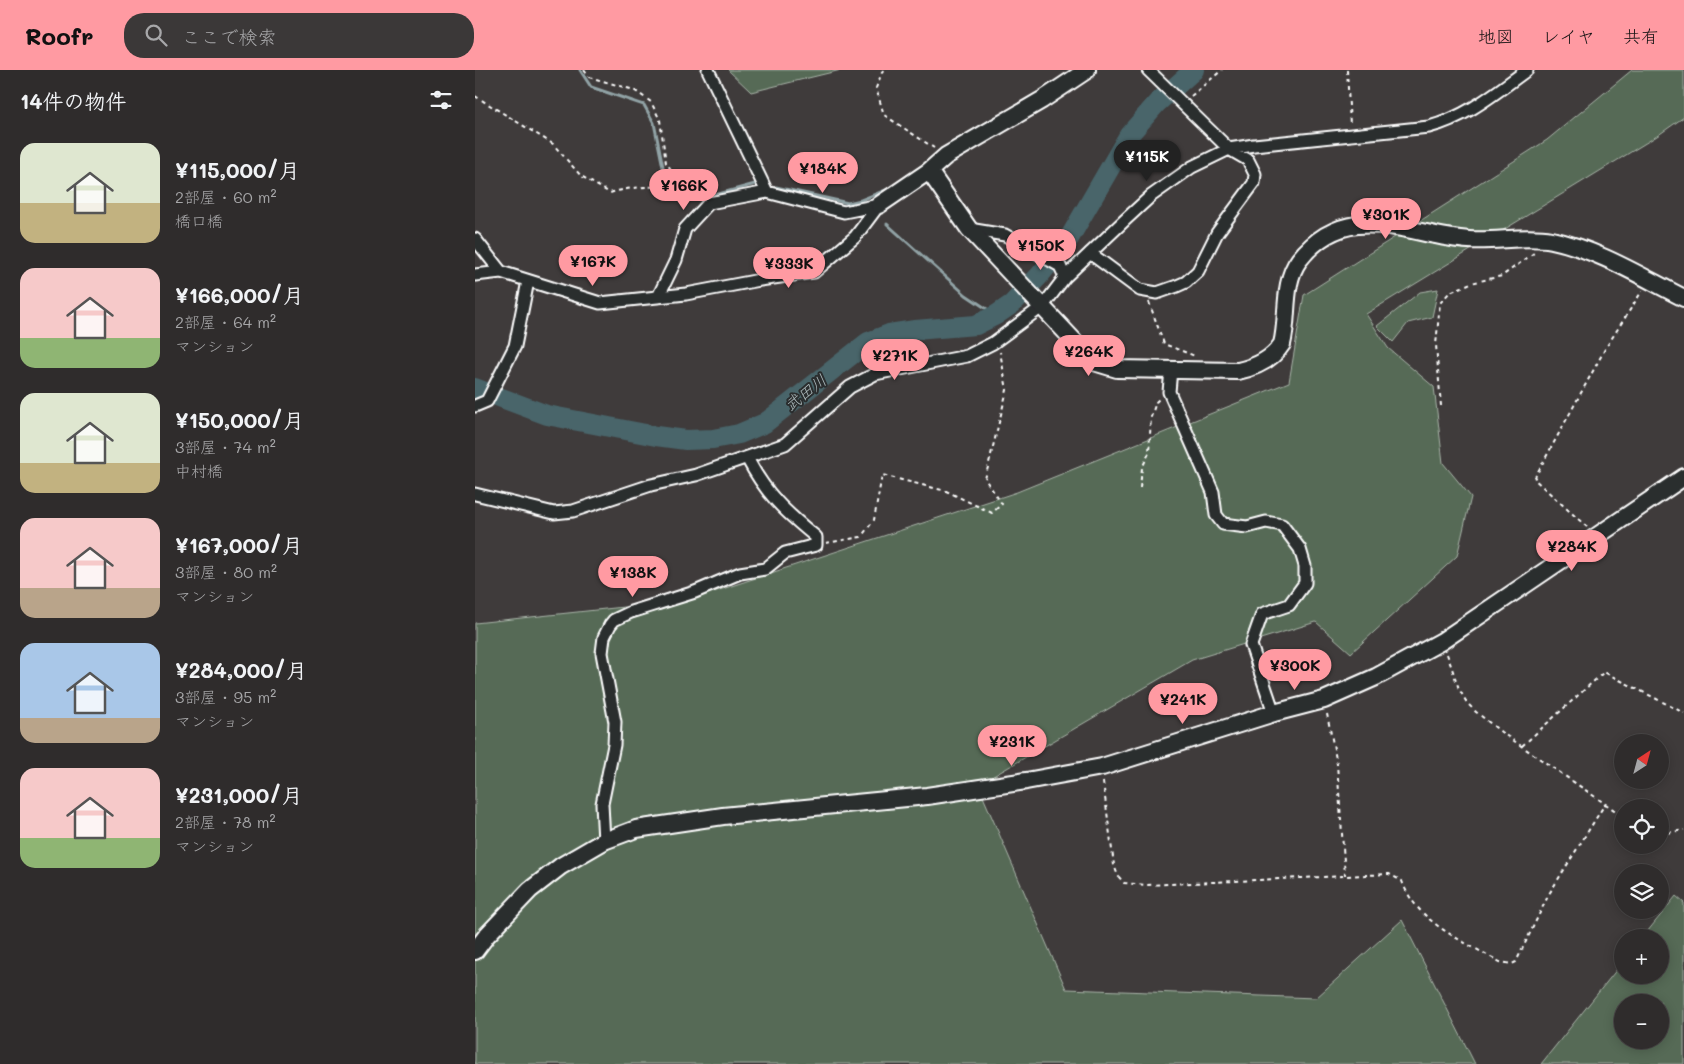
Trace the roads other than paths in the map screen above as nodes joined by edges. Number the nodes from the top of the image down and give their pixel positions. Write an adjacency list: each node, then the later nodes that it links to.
1 (708, 70): 7 (street)
2 (1087, 70): 6 (street)
3 (1527, 70): 5 (street)
4 (1151, 74): 5 (street)
5 (1229, 149): 11 (street); 11 (street)
6 (929, 171): 8 (street); 9 (street)
7 (767, 192): 8 (street); 16 (street)
8 (879, 205): 16 (street)
9 (969, 229): 13 (street); 18 (street)
10 (475, 239): 12 (street)
11 (1090, 253): 13 (street)
12 (501, 272): 14 (street); 15 (street)
13 (1062, 272): 18 (street)
14 (475, 275)
15 (528, 281): 16 (street); 20 (street)
16 (658, 297)
17 (1684, 298): 19 (street)
18 (1039, 302): 19 (street); 21 (street)
19 (1171, 369): 24 (street)
20 (475, 406)
21 (747, 458): 23 (street); 25 (street)
22 (1684, 477): 24 (street)
23 (475, 494)
24 (1274, 713): 25 (street)
25 (604, 841): 26 (street)
26 (475, 951)

